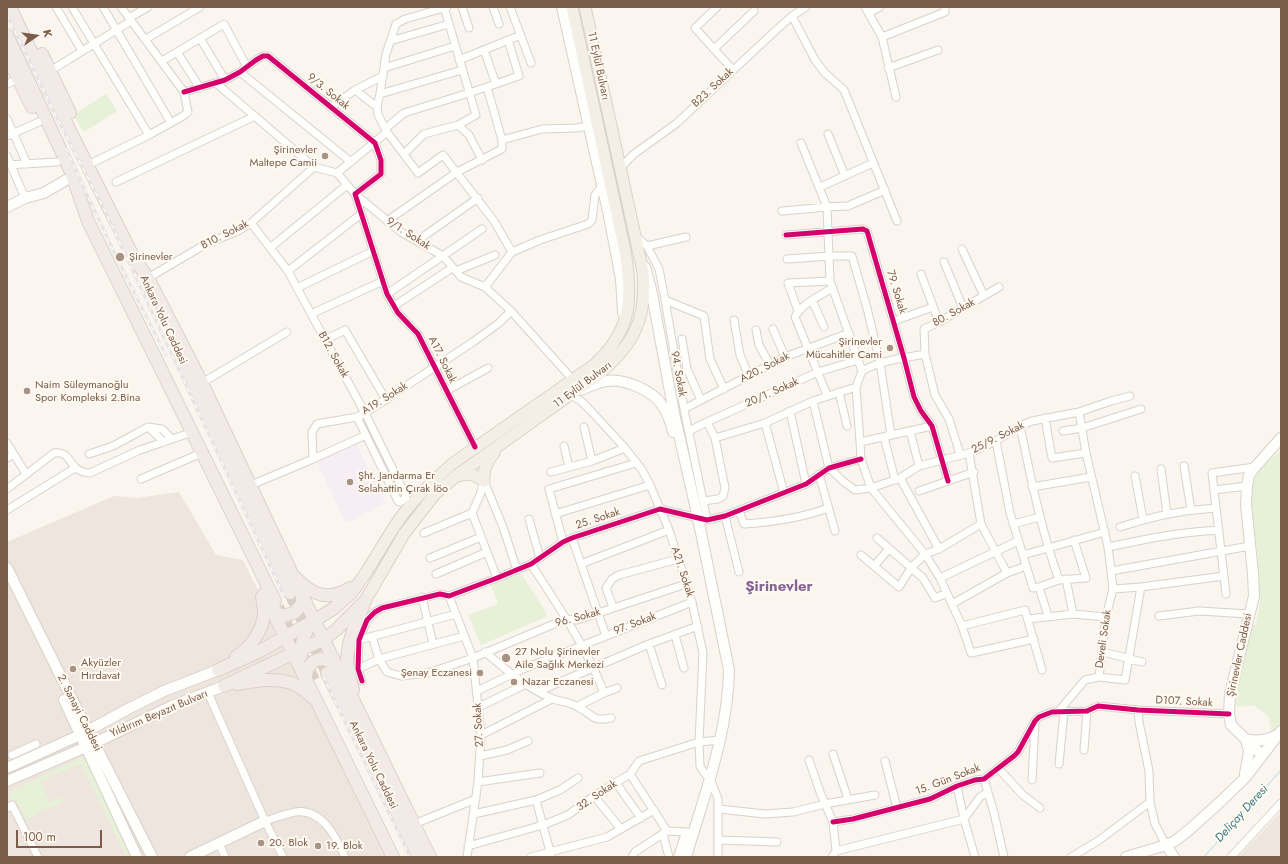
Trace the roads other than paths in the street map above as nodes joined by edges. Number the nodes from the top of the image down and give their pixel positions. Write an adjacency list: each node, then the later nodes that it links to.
1 (10, 7): 121 (highway, Ankara Yolu Caddesi)
2 (19, 7): 49 (highway)
3 (56, 7): 40 (street)
4 (72, 7): 35 (street)
5 (103, 7): 27 (street)
6 (121, 7): 23 (street)
7 (148, 7): 23 (street)
8 (200, 7): 32 (street)
9 (445, 7): 24 (street); 34 (street)
10 (462, 7): 26 (street)
11 (493, 7): 25 (street)
12 (510, 7): 29 (street)
13 (562, 7): 72 (main road)
14 (572, 7): 150 (main road, 11 Eylül Bulvarı)
15 (585, 7): 90 (main road, 11 Eylül Bulvarı)
16 (718, 7): 37 (street)
17 (806, 7): 22 (street, B23. Sokak)
18 (880, 7): 20 (street)
19 (945, 7): 31 (street)
20 (867, 10): 31 (street)
21 (754, 11): 37 (street)
22 (792, 16): 51 (street, B23. Sokak); 86 (street)
23 (130, 20): 27 (street); 32 (street)
24 (449, 24): 34 (street); 36 (street)
25 (499, 24)
26 (469, 28)
27 (117, 30): 35 (street); 70 (street)
28 (7, 35): 108 (highway, Ankara Yolu Caddesi)
29 (521, 35): 33 (street); 45 (street)
30 (200, 38): 41 (street); 46 (street); 54 (street)
31 (882, 38): 48 (street)
32 (146, 39): 44 (street)
33 (508, 40): 38 (street); 57 (street)
34 (390, 41): 47 (street)
35 (95, 44): 40 (street); 76 (street)
36 (455, 46): 43 (street); 47 (street)
37 (714, 49): 51 (street)
38 (484, 50): 43 (street); 57 (street)
39 (938, 50): 48 (street)
40 (82, 52): 49 (street)
41 (177, 52): 44 (street); 59 (street)
42 (7, 56): 55 (highway)
43 (459, 60): 50 (street)
44 (162, 61): 61 (street)
45 (531, 63)
46 (248, 67): 52 (street); 65 (street, 9/3. Sokak)
47 (384, 68): 53 (street)
48 (888, 68): 64 (street)
49 (50, 70): 84 (highway)
50 (462, 70): 62 (street); 63 (street)
51 (733, 70): 90 (street, B23. Sokak)
52 (240, 72): 54 (street); 85 (street)
53 (383, 76): 60 (street); 63 (street)
54 (225, 80): 56 (street)
55 (13, 82): 69 (highway)
56 (216, 83): 59 (street); 67 (street)
57 (496, 84): 58 (street)
58 (487, 87): 62 (street); 77 (street)
59 (200, 88): 61 (street)
60 (355, 90): 65 (street); 66 (street)
61 (184, 92): 70 (street)
62 (469, 93): 71 (street); 73 (street)
63 (380, 94): 66 (street)
64 (896, 97)
65 (331, 107): 78 (street, 9/3. Sokak)
66 (376, 107): 73 (street)
67 (255, 116): 89 (street); 95 (street)
68 (7, 119): 75 (street)
69 (39, 122): 75 (street); 83 (highway)
70 (172, 123): 76 (street)
71 (458, 125): 80 (street); 82 (street)
72 (588, 126): 77 (street); 97 (main road)
73 (386, 131): 78 (street); 80 (street)
74 (828, 134): 93 (street)
75 (10, 135): 87 (street)
76 (149, 135): 84 (street)
77 (502, 140): 82 (street)
78 (375, 143): 85 (street); 100 (street)
79 (801, 143): 98 (street)
80 (404, 154): 91 (street)
81 (7, 156): 88 (street)
82 (482, 160): 91 (street)
83 (57, 162): 87 (street); 94 (highway)
84 (94, 162): 121 (highway)
85 (351, 162): 92 (street)
86 (874, 163): 93 (street); 99 (street)
87 (27, 164): 88 (street)
88 (9, 165): 101 (street)
89 (314, 167): 92 (street); 110 (street, B10. Sokak)
90 (620, 168): 117 (main road, 11 Eylül Bulvarı)
91 (457, 172): 102 (street); 109 (street)
92 (337, 173): 96 (street, 9/1. Sokak)
93 (845, 176): 98 (street)
94 (66, 180): 101 (main road); 108 (highway)
95 (116, 182)
96 (347, 186): 100 (street, 9/1. Sokak); 116 (street)
97 (602, 186): 120 (street); 150 (main road)
98 (820, 187): 104 (street)
99 (885, 190): 104 (street); 107 (street)
100 (355, 194): 106 (street, A17. Sokak); 109 (street, 9/1. Sokak)
101 (25, 198): 103 (main road)
102 (478, 198): 115 (street); 120 (street)
103 (7, 207)
104 (827, 207): 105 (street); 112 (street)
105 (782, 211)
106 (361, 214): 119 (street, A17. Sokak); 128 (street)
107 (897, 220)
108 (88, 221): 137 (highway, Ankara Yolu Caddesi)
109 (387, 221): 115 (street, 9/1. Sokak)
110 (251, 223): 116 (street, B12. Sokak); 130 (street, B10. Sokak)
111 (482, 229): 123 (street)
112 (828, 231): 113 (street); 124 (street); 148 (street, 79. Sokak)
113 (786, 235)
114 (686, 237): 117 (street)
115 (417, 241): 123 (street, 9/1. Sokak)
116 (271, 247): 128 (street, B12. Sokak)
117 (643, 249): 139 (street, 94. Sokak); 176 (main road, 11 Eylül Bulvarı); 266 (main road)
118 (962, 249): 138 (street)
119 (373, 251): 131 (street, A17. Sokak); 135 (street)
120 (512, 252): 133 (street)
121 (132, 253): 130 (highway); 320 (highway, Ankara Yolu Caddesi)
122 (495, 255): 127 (street)
123 (443, 256): 127 (street, 9/1. Sokak); 136 (street)
124 (830, 256): 125 (street); 132 (street); 163 (street)
125 (787, 260)
126 (944, 262): 143 (street)
127 (454, 270): 133 (street, 9/1. Sokak); 141 (street)
128 (288, 271): 135 (street, B12. Sokak)
129 (921, 274): 142 (street)
130 (148, 278): 171 (highway)
131 (383, 281): 136 (street, A17. Sokak); 146 (street)
132 (831, 285): 140 (street); 145 (street); 155 (street)
133 (485, 287): 144 (street, 9/1. Sokak)
134 (999, 287): 138 (street, 80. Sokak)
135 (297, 288): 146 (street, B12. Sokak)
136 (387, 294): 141 (street, A17. Sokak)
137 (125, 295): 200 (highway); 326 (highway, Ankara Yolu Caddesi)
138 (984, 296): 143 (street, 80. Sokak)
139 (665, 300): 173 (street); 182 (street, 94. Sokak)
140 (812, 300): 145 (street); 151 (street)
141 (394, 306): 165 (street, A17. Sokak)
142 (933, 306): 148 (street); 149 (street)
143 (963, 308): 149 (street, 80. Sokak)
144 (511, 311): 165 (street, A19. Sokak); 170 (street, 9/1. Sokak)
145 (798, 311): 158 (street)
146 (311, 314): 156 (street, B12. Sokak)
147 (734, 320): 169 (street)
148 (894, 321): 161 (street, 79. Sokak)
149 (939, 322): 159 (street, 80. Sokak)
150 (623, 325): 170 (main road, 11 Eylül Bulvarı)
151 (824, 327)
152 (773, 329): 160 (street)
153 (756, 330): 164 (street)
154 (287, 332): 171 (street)
155 (849, 332): 158 (street, A20. Sokak); 162 (street)
156 (325, 340): 179 (street); 186 (street, B12. Sokak)
157 (682, 340): 180 (street)
158 (807, 348): 160 (street, A20. Sokak); 168 (street)
159 (925, 354): 161 (street); 218 (street)
160 (785, 357): 164 (street, A20. Sokak)
161 (904, 358): 163 (street); 192 (street, 79. Sokak)
162 (858, 360): 167 (street); 168 (street, 20/1. Sokak)
163 (880, 363): 167 (street); 202 (street)
164 (770, 365): 169 (street, A20. Sokak)
165 (435, 368): 174 (street, A17. Sokak); 179 (street, A19. Sokak)
166 (488, 368): 174 (street)
167 (862, 371): 172 (street)
168 (818, 372): 177 (street); 189 (street, 20/1. Sokak)
169 (749, 376): 173 (street, A20. Sokak)
170 (573, 380): 212 (main road, 11 Eylül Bulvarı)
171 (202, 383): 245 (highway)
172 (856, 387): 175 (street); 208 (street)
173 (724, 389): 180 (street, A20. Sokak)
174 (446, 391): 212 (street, A17. Sokak)
175 (839, 392): 177 (street); 191 (street)
176 (574, 393): 210 (main road, 11 Eylül Bulvarı); 213 (street, A21. Sokak); 266 (main road)
177 (827, 395): 181 (street)
178 (1130, 396): 185 (street, 25/9. Sokak)
179 (386, 400): 186 (street, A19. Sokak)
180 (702, 400): 182 (street, A20. Sokak)
181 (813, 401): 184 (street); 231 (street)
182 (684, 409): 197 (street, 94. Sokak)
183 (1141, 409): 196 (street)
184 (790, 410): 190 (street); 244 (street)
185 (1079, 412): 188 (street, 25/9. Sokak); 196 (street, Develi Sokak)
186 (365, 413): 187 (street, A19. Sokak); 201 (street, B12. Sokak)
187 (357, 417): 201 (street); 221 (street, A19. Sokak)
188 (1045, 418): 193 (street, 25/9. Sokak); 215 (street)
189 (707, 422): 197 (street, 20/1. Sokak); 203 (street)
190 (765, 423): 203 (street); 253 (street)
191 (848, 426)
192 (932, 426): 198 (street); 223 (street, 79. Sokak)
193 (1020, 426): 206 (street, 25/9. Sokak); 248 (street)
194 (148, 427): 205 (street); 207 (street); 217 (street)
195 (584, 427): 224 (street)
196 (1082, 428): 199 (street); 215 (street, Develi Sokak)
197 (689, 431): 254 (street, 94. Sokak)
198 (910, 431): 202 (street); 226 (street)
199 (1063, 431)
200 (187, 434): 205 (street); 219 (highway)
201 (366, 435): 221 (street)
202 (888, 436): 208 (street); 241 (street)
203 (715, 438): 254 (street)
204 (1281, 438): 229 (main road, Şirinevler Caddesi)
205 (172, 439): 207 (street)
206 (996, 441): 214 (street, 25/9. Sokak); 270 (street)
207 (164, 442): 230 (street)
208 (860, 442): 222 (street)
209 (7, 443): 216 (street)
210 (500, 446): 237 (main road, 11 Eylül Bulvarı); 243 (main road)
211 (564, 446): 228 (street)
212 (474, 447): 314 (main road, 11 Eylül Bulvarı)
213 (625, 448): 224 (street); 225 (street, A21. Sokak)
214 (969, 453): 218 (street, 25/9. Sokak); 234 (street)
215 (1086, 453): 239 (street, Develi Sokak)
216 (14, 454): 220 (street); 235 (street)
217 (89, 454)
218 (960, 454): 223 (street, 25/9. Sokak)
219 (197, 455): 240 (street); 319 (highway)
220 (7, 458)
221 (313, 459): 245 (street)
222 (861, 459): 231 (street); 249 (street)
223 (942, 460): 226 (street, 25/9. Sokak); 242 (street, 79. Sokak)
224 (592, 461): 228 (street)
225 (636, 462): 246 (street, A21. Sokak); 262 (street)
226 (919, 466): 241 (street, 25/9. Sokak)
227 (1184, 466): 259 (street)
228 (569, 467): 233 (street)
229 (1255, 467): 247 (main road, Şirinevler Caddesi); 251 (street)
230 (75, 468): 235 (street); 258 (street)
231 (829, 468): 236 (street); 249 (street, 25/9. Sokak)
232 (1161, 469): 263 (street)
233 (550, 472)
234 (974, 472): 242 (street); 269 (street)
235 (26, 474): 250 (street)
236 (819, 474): 244 (street); 255 (street)
237 (456, 476): 243 (main road); 327 (main road, 11 Eylül Bulvarı)
238 (1135, 476): 268 (street)
239 (1092, 477): 248 (street); 275 (street, Develi Sokak)
240 (141, 479)
241 (898, 479): 249 (street, 25/9. Sokak); 287 (street)
242 (948, 481): 252 (street)
243 (484, 482): 261 (street); 303 (street)
244 (806, 484): 253 (street)
245 (251, 485): 308 (highway)
246 (650, 485): 257 (street, A21. Sokak); 262 (street)
247 (1246, 486): 251 (street); 283 (main road, Şirinevler Caddesi)
248 (1032, 487): 265 (street)
249 (871, 488): 291 (street)
250 (7, 489)
251 (1214, 490): 256 (street)
252 (919, 491)
253 (784, 493): 260 (street)
254 (703, 501): 266 (street, 94. Sokak)
255 (828, 508): 260 (street); 274 (street)
256 (1216, 508): 259 (street); 273 (street)
257 (660, 509): 266 (street); 272 (street, A21. Sokak); 278 (street, 25. Sokak)
258 (7, 510)
259 (1191, 510): 263 (street)
260 (739, 511): 264 (street)
261 (472, 513): 276 (street); 277 (street)
262 (555, 514): 282 (street)
263 (1167, 514): 268 (street)
264 (725, 516): 266 (street); 305 (street)
265 (1040, 517): 270 (street); 285 (street)
266 (699, 518): 396 (main road)
267 (529, 519): 295 (street)
268 (1142, 519): 271 (street)
269 (981, 524): 287 (street); 288 (street)
270 (1013, 524): 281 (street)
271 (1120, 527)
272 (669, 530): 296 (street, A21. Sokak); 298 (street)
273 (1219, 530): 284 (street); 289 (street)
274 (835, 531)
275 (1105, 532): 280 (street); 284 (street, Develi Sokak)
276 (424, 533)
277 (481, 537): 290 (street); 294 (street)
278 (572, 538): 282 (street, 25. Sokak); 298 (street)
279 (877, 538): 286 (street)
280 (1074, 540): 285 (street); 312 (street)
281 (1018, 541): 288 (street); 293 (street)
282 (563, 542): 295 (street, 25. Sokak)
283 (1250, 546): 289 (street); 334 (main road, Şirinevler Caddesi)
284 (1108, 547): 304 (street, Develi Sokak)
285 (1047, 548): 293 (street); 312 (street)
286 (889, 549): 299 (street); 302 (street)
287 (939, 549): 291 (street)
288 (995, 551): 306 (street); 311 (street)
289 (1221, 551): 304 (street); 309 (street)
290 (487, 552): 307 (street); 310 (street)
291 (926, 554): 302 (street); 311 (street)
292 (861, 555): 299 (street)
293 (1022, 555): 300 (street)
294 (430, 558)
295 (540, 558): 297 (street, 25. Sokak)
296 (678, 559): 315 (street, A21. Sokak); 330 (street)
297 (531, 564): 303 (street, 25. Sokak); 338 (street)
298 (581, 564): 331 (street)
299 (874, 566): 302 (street)
300 (1026, 566): 306 (street); 316 (street)
301 (7, 568): 392 (main road, 2. Sanayi Caddesi)
302 (911, 568): 321 (street)
303 (517, 570): 310 (street, 25. Sokak)
304 (1111, 571): 318 (street, Develi Sokak)
305 (739, 572)
306 (1007, 573): 329 (street)
307 (436, 574)
308 (292, 575): 314 (highway); 323 (highway)
309 (1224, 576): 317 (street); 322 (street)
310 (497, 578): 324 (street, 25. Sokak)
311 (940, 578): 321 (street)
312 (1062, 580): 316 (street); 333 (street)
313 (7, 581): 392 (main road, 2. Sanayi Caddesi)
314 (358, 584): 340 (highway)
315 (686, 584): 328 (street, A21. Sokak); 330 (street, 96. Sokak)
316 (1039, 587): 335 (street)
317 (1141, 587): 318 (street); 361 (street)
318 (1112, 589): 337 (street, Develi Sokak)
319 (262, 590): 323 (highway); 344 (highway); 350 (highway); 367 (highway)
320 (290, 593)
321 (947, 593): 329 (street)
322 (1226, 594)
323 (302, 595): 340 (highway)
324 (449, 596): 325 (street, 25. Sokak); 332 (street, 27. Sokak)
325 (422, 597): 341 (street); 352 (street, 25. Sokak)
326 (275, 601)
327 (365, 601): 346 (highway); 384 (highway)
328 (692, 602): 342 (street, A21. Sokak); 349 (street, 97. Sokak)
329 (952, 604): 343 (street)
330 (613, 607): 331 (street, 96. Sokak)
331 (598, 613): 338 (street, 96. Sokak); 349 (street)
332 (456, 614): 341 (street); 348 (street, 27. Sokak)
333 (1073, 614): 335 (street); 337 (street)
334 (1249, 614): 336 (street); 389 (main road, Şirinevler Caddesi)
335 (1048, 616): 339 (street)
336 (1159, 616)
337 (1106, 617): 358 (street, Develi Sokak)
338 (566, 619): 355 (street); 357 (street, 96. Sokak)
339 (1028, 619): 343 (street); 351 (street)
340 (315, 620): 344 (highway); 346 (highway)
341 (427, 621): 347 (street); 353 (street)
342 (698, 626): 345 (street); 398 (street, A21. Sokak)
343 (962, 626): 351 (street)
344 (301, 631): 346 (highway); 350 (highway); 356 (highway)
345 (675, 635): 354 (street); 365 (street)
346 (323, 636): 356 (highway); 363 (highway)
347 (372, 636): 352 (street); 360 (street)
348 (464, 636): 353 (street); 359 (street, 27. Sokak)
349 (606, 636): 355 (street, 97. Sokak)
350 (285, 638): 356 (highway); 367 (highway)
351 (1034, 639): 368 (street)
352 (360, 640): 366 (street, 25. Sokak)
353 (433, 644): 360 (street)
354 (648, 644): 364 (street); 375 (street)
355 (582, 645): 364 (street); 369 (street, 97. Sokak)
356 (297, 652): 371 (highway); 374 (highway)
357 (485, 652): 359 (street, 96. Sokak); 369 (street)
358 (1103, 652): 361 (street); 370 (street, Develi Sokak)
359 (473, 658): 360 (street, 96. Sokak); 377 (street, 27. Sokak)
360 (379, 659): 366 (street)
361 (1128, 659): 362 (street); 370 (street)
362 (1142, 662)
363 (332, 668): 371 (highway); 384 (highway); 463 (highway, Ankara Yolu Caddesi)
364 (595, 668): 378 (street); 379 (street)
365 (684, 668)
366 (358, 669): 372 (street)
367 (218, 670): 392 (main road, Yıldırım Beyazıt Bulvarı)
368 (1042, 670)
369 (511, 674): 373 (street); 377 (street, 97. Sokak)
370 (1099, 676): 388 (street, Develi Sokak)
371 (310, 681): 382 (highway); 462 (highway, Ankara Yolu Caddesi)
372 (362, 681)
373 (526, 684): 378 (street); 385 (street)
374 (224, 686): 380 (main road, Yıldırım Beyazıt Bulvarı); 382 (highway)
375 (662, 686)
376 (617, 688): 379 (street)
377 (477, 691): 385 (street, 27. Sokak)
378 (539, 691): 381 (street)
379 (604, 692): 383 (street)
380 (208, 693): 400 (main road, Yıldırım Beyazıt Bulvarı); 439 (street)
381 (552, 699): 383 (street); 394 (street)
382 (314, 700): 461 (highway)
383 (578, 706): 390 (street)
384 (356, 707): 441 (highway)
385 (479, 707): 394 (street, 27. Sokak)
386 (1138, 710): 387 (street); 389 (street, D107. Sokak); 428 (street)
387 (1087, 711): 388 (street); 401 (street)
388 (1061, 712): 391 (street); 408 (street)
389 (1229, 714): 395 (main road, Şirinevler Caddesi)
390 (611, 718)
391 (1035, 721): 410 (street, 15. Gün Sokak); 417 (street)
392 (84, 733): 400 (main road, 2. Sanayi Caddesi); 409 (main road, Yıldırım Beyazıt Bulvarı)
393 (1279, 733): 395 (main road); 404 (main road)
394 (481, 735): 405 (street, 27. Sokak)
395 (1246, 739): 404 (main road, Şirinevler Caddesi); 415 (main road)
396 (716, 740): 398 (street, 32. Sokak); 413 (main road)
397 (528, 741): 405 (street)
398 (699, 742): 412 (street, 32. Sokak); 413 (street, A21. Sokak)
399 (36, 744): 402 (street)
400 (90, 745): 418 (main road, Yıldırım Beyazıt Bulvarı); 455 (main road, 2. Sanayi Caddesi); 456 (main road, 2. Sanayi Caddesi)
401 (1084, 750)
402 (12, 754)
403 (833, 754): 427 (street)
404 (1262, 755): 415 (main road)
405 (480, 756): 419 (street, 27. Sokak)
406 (809, 760): 430 (street)
407 (885, 761): 432 (street)
408 (1059, 764)
409 (7, 768)
410 (998, 768): 416 (street, 15. Gün Sokak); 433 (street)
411 (540, 773): 419 (street)
412 (630, 774): 420 (street, 32. Sokak); 435 (street)
413 (707, 776): 434 (street, A21. Sokak); 445 (main road); 470 (main road)
414 (578, 778): 426 (street)
415 (1245, 778): 449 (main road)
416 (984, 779): 421 (street, 15. Gün Sokak); 422 (street)
417 (1032, 780)
418 (7, 781)
419 (478, 782): 425 (street, 27. Sokak)
420 (616, 783): 424 (street, 32. Sokak); 437 (street)
421 (957, 786): 432 (street, 15. Gün Sokak); 438 (street)
422 (988, 792): 438 (street); 473 (street)
423 (875, 795): 427 (street)
424 (594, 796): 442 (street, 32. Sokak); 443 (street)
425 (476, 799): 436 (street, 27. Sokak); 441 (street)
426 (536, 800): 436 (street); 442 (street)
427 (848, 800): 430 (street)
428 (1150, 802): 449 (street); 474 (street)
429 (1281, 803): 476 (street)
430 (825, 804): 434 (street); 440 (street)
431 (10, 806): 454 (street)
432 (897, 808): 440 (street, 15. Gün Sokak)
433 (1040, 808)
434 (719, 809): 446 (street, A21. Sokak)
435 (654, 810): 437 (street); 444 (street)
436 (474, 814): 450 (street, 27. Sokak)
437 (641, 818): 443 (street)
438 (964, 819): 451 (street); 472 (street)
439 (265, 821): 448 (main road); 459 (street); 460 (street)
440 (833, 822): 451 (street)
441 (414, 824): 464 (highway)
442 (543, 825): 450 (street, 32. Sokak); 452 (street)
443 (621, 829): 452 (street)
444 (665, 832): 445 (street); 467 (street); 468 (street)
445 (687, 832): 469 (main road)
446 (719, 840): 447 (street); 471 (street, A21. Sokak)
447 (777, 842)
448 (219, 843): 457 (main road); 458 (street)
449 (1166, 845): 453 (main road); 475 (main road)
450 (468, 846): 465 (street, 27. Sokak)
451 (834, 854)
452 (551, 855): 466 (street)
453 (1130, 856)
454 (38, 857)
455 (137, 857)
456 (152, 857)
457 (190, 857)
458 (226, 857)
459 (283, 857)
460 (345, 857)
461 (392, 857)
462 (400, 857)
463 (419, 857)
464 (430, 857)
465 (467, 857)
466 (531, 857)
467 (632, 857)
468 (669, 857)
469 (679, 857)
470 (686, 857)
471 (718, 857)
472 (975, 857)
473 (1004, 857)
474 (1071, 857)
475 (1174, 857)
476 (1231, 857)

